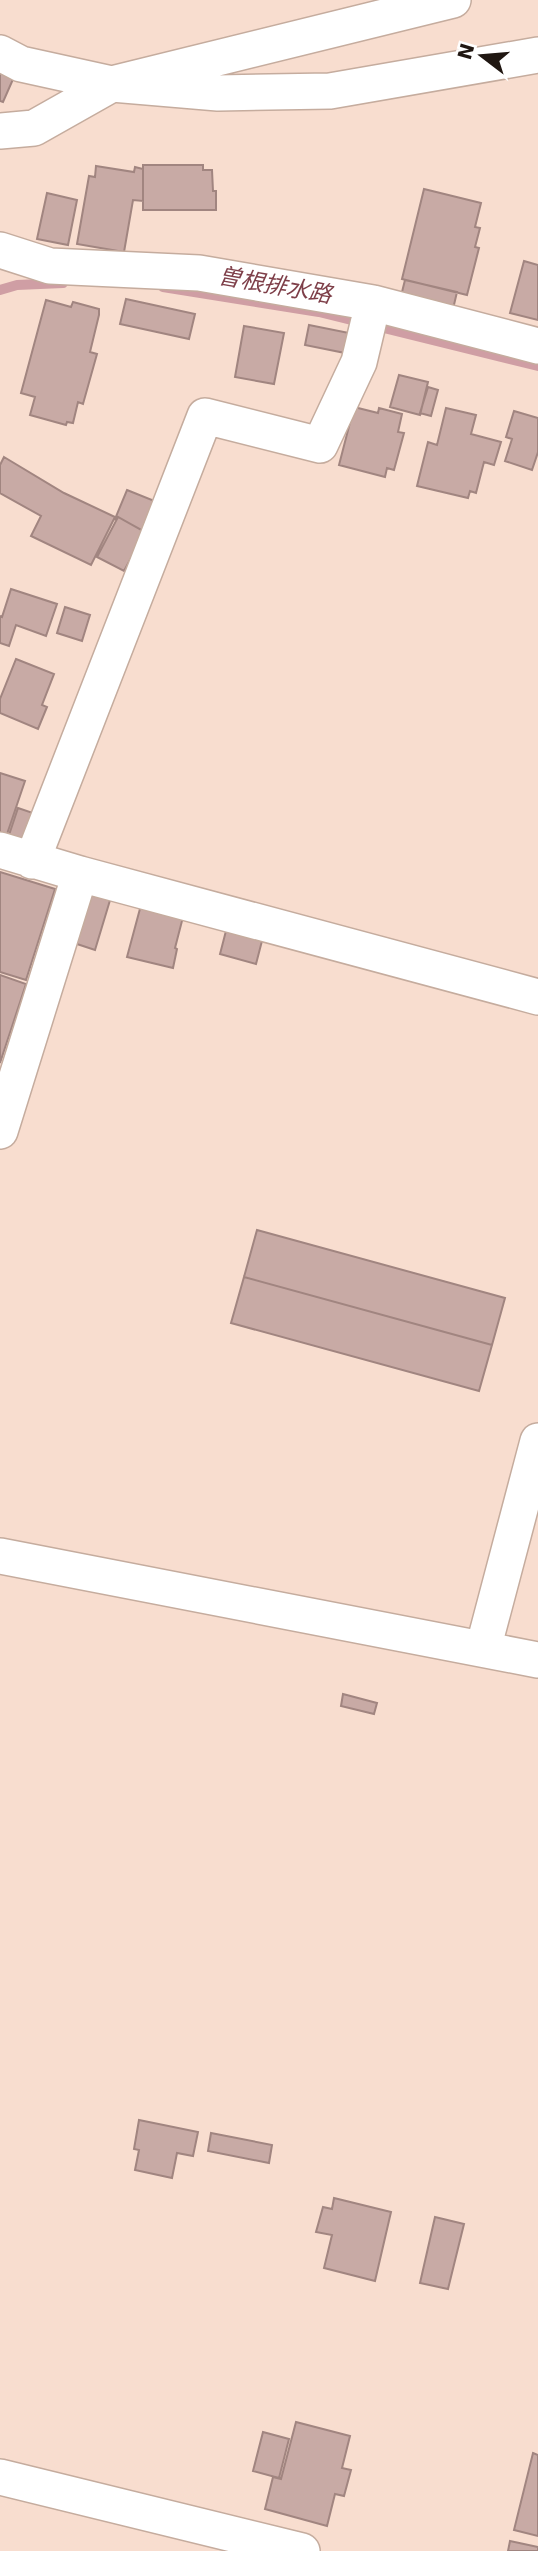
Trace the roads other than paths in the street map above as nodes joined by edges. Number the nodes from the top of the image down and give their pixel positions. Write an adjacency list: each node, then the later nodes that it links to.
1 (453, 0): 4 (street)
2 (0, 53): 4 (street)
3 (538, 55): 4 (street)
4 (112, 84): 5 (street)
5 (0, 131)
6 (0, 250): 7 (street)
7 (370, 316): 8 (street); 9 (street)
8 (538, 346)
9 (16, 855): 10 (street)
10 (80, 874): 11 (street); 12 (street)
11 (538, 997)
12 (0, 1131)
13 (538, 1441): 15 (street)
14 (0, 1556): 15 (street)
15 (483, 1649): 16 (street)
16 (538, 1660)
17 (0, 2477): 18 (street)
18 (302, 2551)

